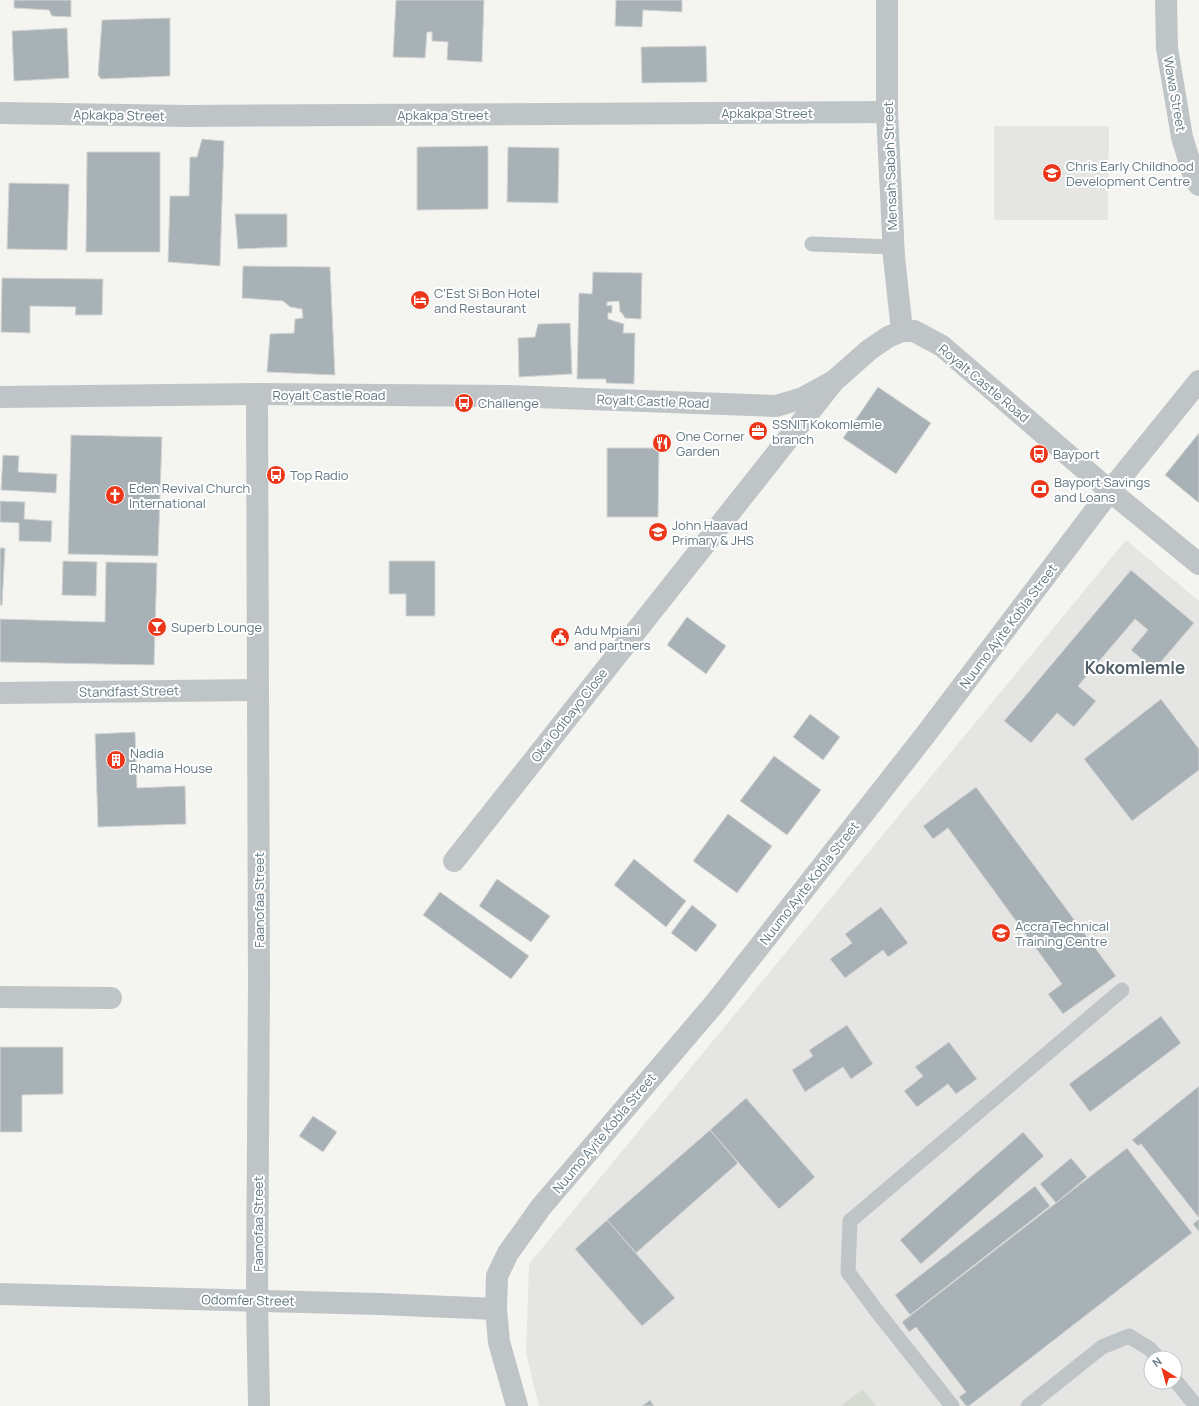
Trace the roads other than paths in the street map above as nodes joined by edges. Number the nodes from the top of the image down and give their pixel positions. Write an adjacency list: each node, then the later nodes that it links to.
1 (888, 0): 3 (street, Mensah Sabah Street)
2 (1166, 0): 5 (street, Wawa Street)
3 (887, 112): 4 (street, Apkakpa Street); 7 (street, Mensah Sabah Street)
4 (0, 113)
5 (1199, 185)
6 (812, 244): 7 (lane)
7 (893, 247): 8 (street, Mensah Sabah Street)
8 (902, 331): 9 (street, Royalt Castle Road); 13 (street, Royalt Castle Road)
9 (834, 381): 11 (street, Royalt Castle Road); 17 (street, Okai Odibayo Close)
10 (1199, 381): 13 (street, Nuumo Ayite Kobla Street)
11 (257, 394): 12 (street, Royalt Castle Road); 15 (street, Faanofaa Street)
12 (0, 397)
13 (1110, 491): 14 (street, Royalt Castle Road); 23 (street, Nuumo Ayite Kobla Street)
14 (1199, 564)
15 (258, 690): 16 (street, Standfast Street); 22 (street, Faanofaa Street)
16 (0, 692)
17 (454, 861)
18 (1122, 990): 28 (lane)
19 (0, 997): 20 (street)
20 (111, 998)
21 (0, 1294): 22 (street, Odomfer Street)
22 (257, 1301): 23 (street, Odomfer Street); 26 (street, Faanofaa Street)
23 (496, 1308): 27 (street, Nuumo Ayite Kobla Street)
24 (1151, 1350): 29 (lane)
25 (1183, 1390): 30 (lane)
26 (259, 1406)
27 (517, 1406)
28 (952, 1406)
29 (1028, 1406)
30 (1196, 1406)

